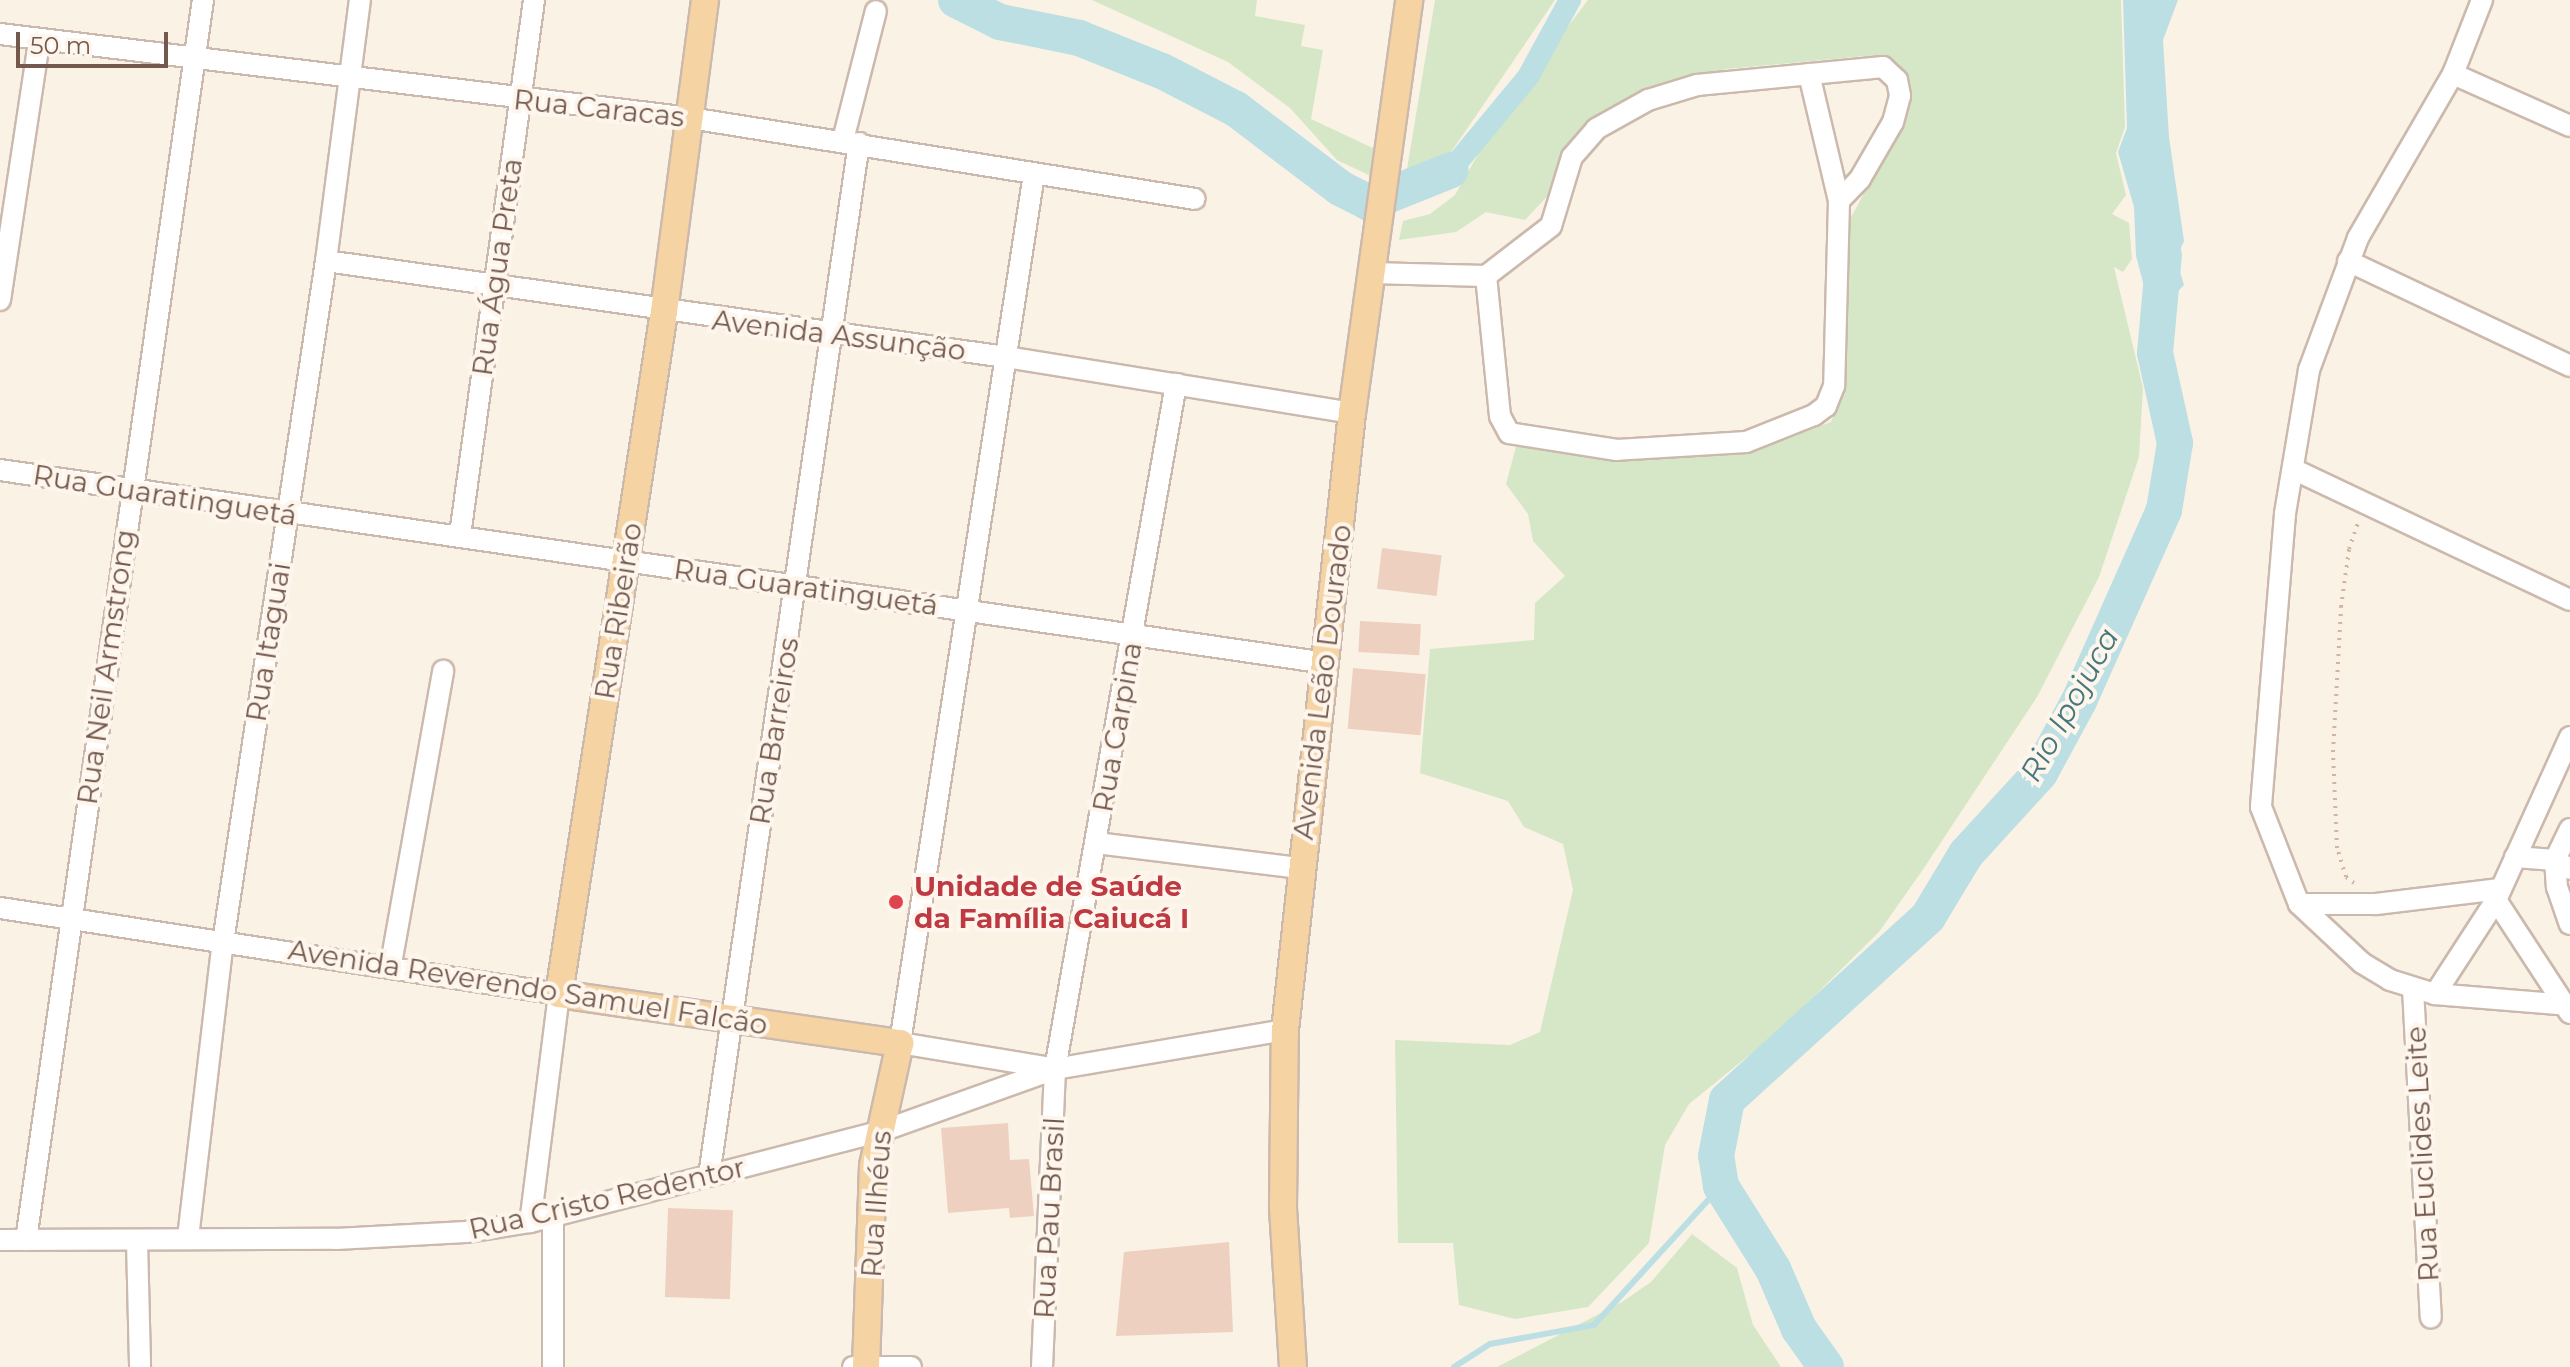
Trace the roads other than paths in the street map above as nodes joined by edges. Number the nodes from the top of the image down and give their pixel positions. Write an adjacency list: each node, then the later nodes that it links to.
1 (203, 0): 10 (street, Rua Neil Armstrong)
2 (360, 0): 13 (street, Rua Itaguai)
3 (534, 0): 14 (street, Rua Água Preta)
4 (705, 0): 15 (main road, Rua Ribeirão)
5 (1409, 0): 23 (main road, Avenida Leão Dourado)
6 (2482, 0): 12 (street)
7 (876, 11): 17 (street, Rua Barreiros)
8 (0, 34): 9 (street, Rua Caracas)
9 (39, 41): 10 (street, Rua Caracas); 26 (street)
10 (195, 62): 13 (street, Rua Caracas); 35 (street, Rua Neil Armstrong)
11 (1809, 74): 20 (street); 20 (street); 24 (street)
12 (2453, 74): 16 (street); 22 (street)
13 (350, 80): 14 (street, Rua Caracas); 21 (street, Rua Itaguai)
14 (520, 99): 15 (street, Rua Caracas); 25 (street, Rua Água Preta)
15 (690, 118): 17 (street, Rua Caracas); 27 (main road, Rua Ribeirão)
16 (2570, 126)
17 (851, 142): 18 (street, Rua Caracas); 28 (street, Rua Barreiros)
18 (1034, 174): 19 (street, Rua Caracas); 29 (street)
19 (1195, 199)
20 (1839, 201): 24 (street)
21 (326, 261): 25 (street, Avenida Assunção); 36 (street, Rua Itaguai)
22 (2348, 261): 30 (street); 34 (street)
23 (1371, 273): 24 (street); 32 (main road, Avenida Leão Dourado)
24 (1486, 276)
25 (494, 286): 27 (street, Avenida Assunção); 37 (street, Rua Água Preta)
26 (0, 300)
27 (664, 312): 28 (street, Avenida Assunção); 38 (main road, Rua Ribeirão)
28 (835, 334): 29 (street, Avenida Assunção); 39 (street, Rua Barreiros)
29 (1006, 357): 31 (street, Avenida Assunção); 41 (street)
30 (2570, 366)
31 (1176, 384): 32 (street, Avenida Assunção); 42 (street, Rua Carpina)
32 (1352, 413): 43 (main road, Avenida Leão Dourado)
33 (0, 470): 35 (street, Rua Guaratinguetá)
34 (2295, 470): 40 (street); 52 (street)
35 (132, 491): 36 (street, Rua Guaratinguetá); 54 (street, Rua Neil Armstrong)
36 (288, 514): 37 (street, Rua Guaratinguetá); 56 (street, Rua Itaguai)
37 (460, 535): 38 (street, Rua Guaratinguetá)
38 (626, 561): 39 (street, Rua Guaratinguetá); 59 (main road, Rua Ribeirão)
39 (797, 584): 41 (street, Rua Guaratinguetá); 63 (street, Rua Barreiros)
40 (2570, 600)
41 (965, 611): 42 (street, Rua Guaratinguetá); 65 (street)
42 (1134, 634): 43 (street, Rua Guaratinguetá); 47 (street, Rua Carpina)
43 (1327, 663): 50 (main road, Avenida Leão Dourado)
44 (443, 671): 57 (street)
45 (2570, 737): 48 (street)
46 (2570, 829): 49 (street)
47 (1096, 843): 50 (street); 66 (street, Rua Carpina)
48 (2515, 857): 49 (street); 51 (street)
49 (2562, 864): 55 (street)
50 (1300, 868): 64 (main road, Avenida Leão Dourado)
51 (2498, 894): 52 (street); 60 (street); 61 (street)
52 (2299, 904): 58 (street)
53 (0, 908): 54 (street, Avenida Reverendo Samuel Falcão)
54 (70, 918): 56 (street, Avenida Reverendo Samuel Falcão); 73 (street, Rua Neil Armstrong)
55 (2570, 924)
56 (223, 942): 57 (street, Avenida Reverendo Samuel Falcão); 71 (street, Rua Itaguai)
57 (391, 964): 59 (street, Avenida Reverendo Samuel Falcão)
58 (2413, 989): 60 (street); 75 (street, Rua Euclides Leite)
59 (559, 994): 63 (main road, Avenida Reverendo Samuel Falcão); 70 (street, Rua Ribeirão)
60 (2435, 994): 61 (street)
61 (2570, 1005): 62 (street)
62 (2570, 1013)
63 (729, 1017): 65 (main road, Avenida Reverendo Samuel Falcão); 68 (street, Rua Barreiros)
64 (1285, 1030): 66 (street); 82 (main road, Avenida Leão Dourado)
65 (900, 1043): 66 (street, Avenida Reverendo Samuel Falcão); 67 (main road, Rua Ilhéus)
66 (1055, 1069): 67 (street, Rua Cristo Redentor); 81 (street, Rua Pau Brasil)
67 (879, 1132): 68 (street, Rua Cristo Redentor); 79 (main road, Rua Ilhéus)
68 (709, 1176): 69 (street, Rua Cristo Redentor)
69 (553, 1217): 70 (street, Rua Cristo Redentor); 77 (street)
70 (530, 1222): 71 (street, Rua Cristo Redentor)
71 (188, 1238): 74 (street, Rua Cristo Redentor)
72 (0, 1240): 73 (street, Rua Cristo Redentor)
73 (26, 1240): 74 (street, Rua Cristo Redentor)
74 (137, 1241): 76 (street)
75 (2431, 1318)
76 (140, 1367)
77 (553, 1367)
78 (853, 1367): 79 (street)
79 (866, 1367): 80 (street)
80 (911, 1367)
81 (1042, 1367)
82 (1293, 1367)

